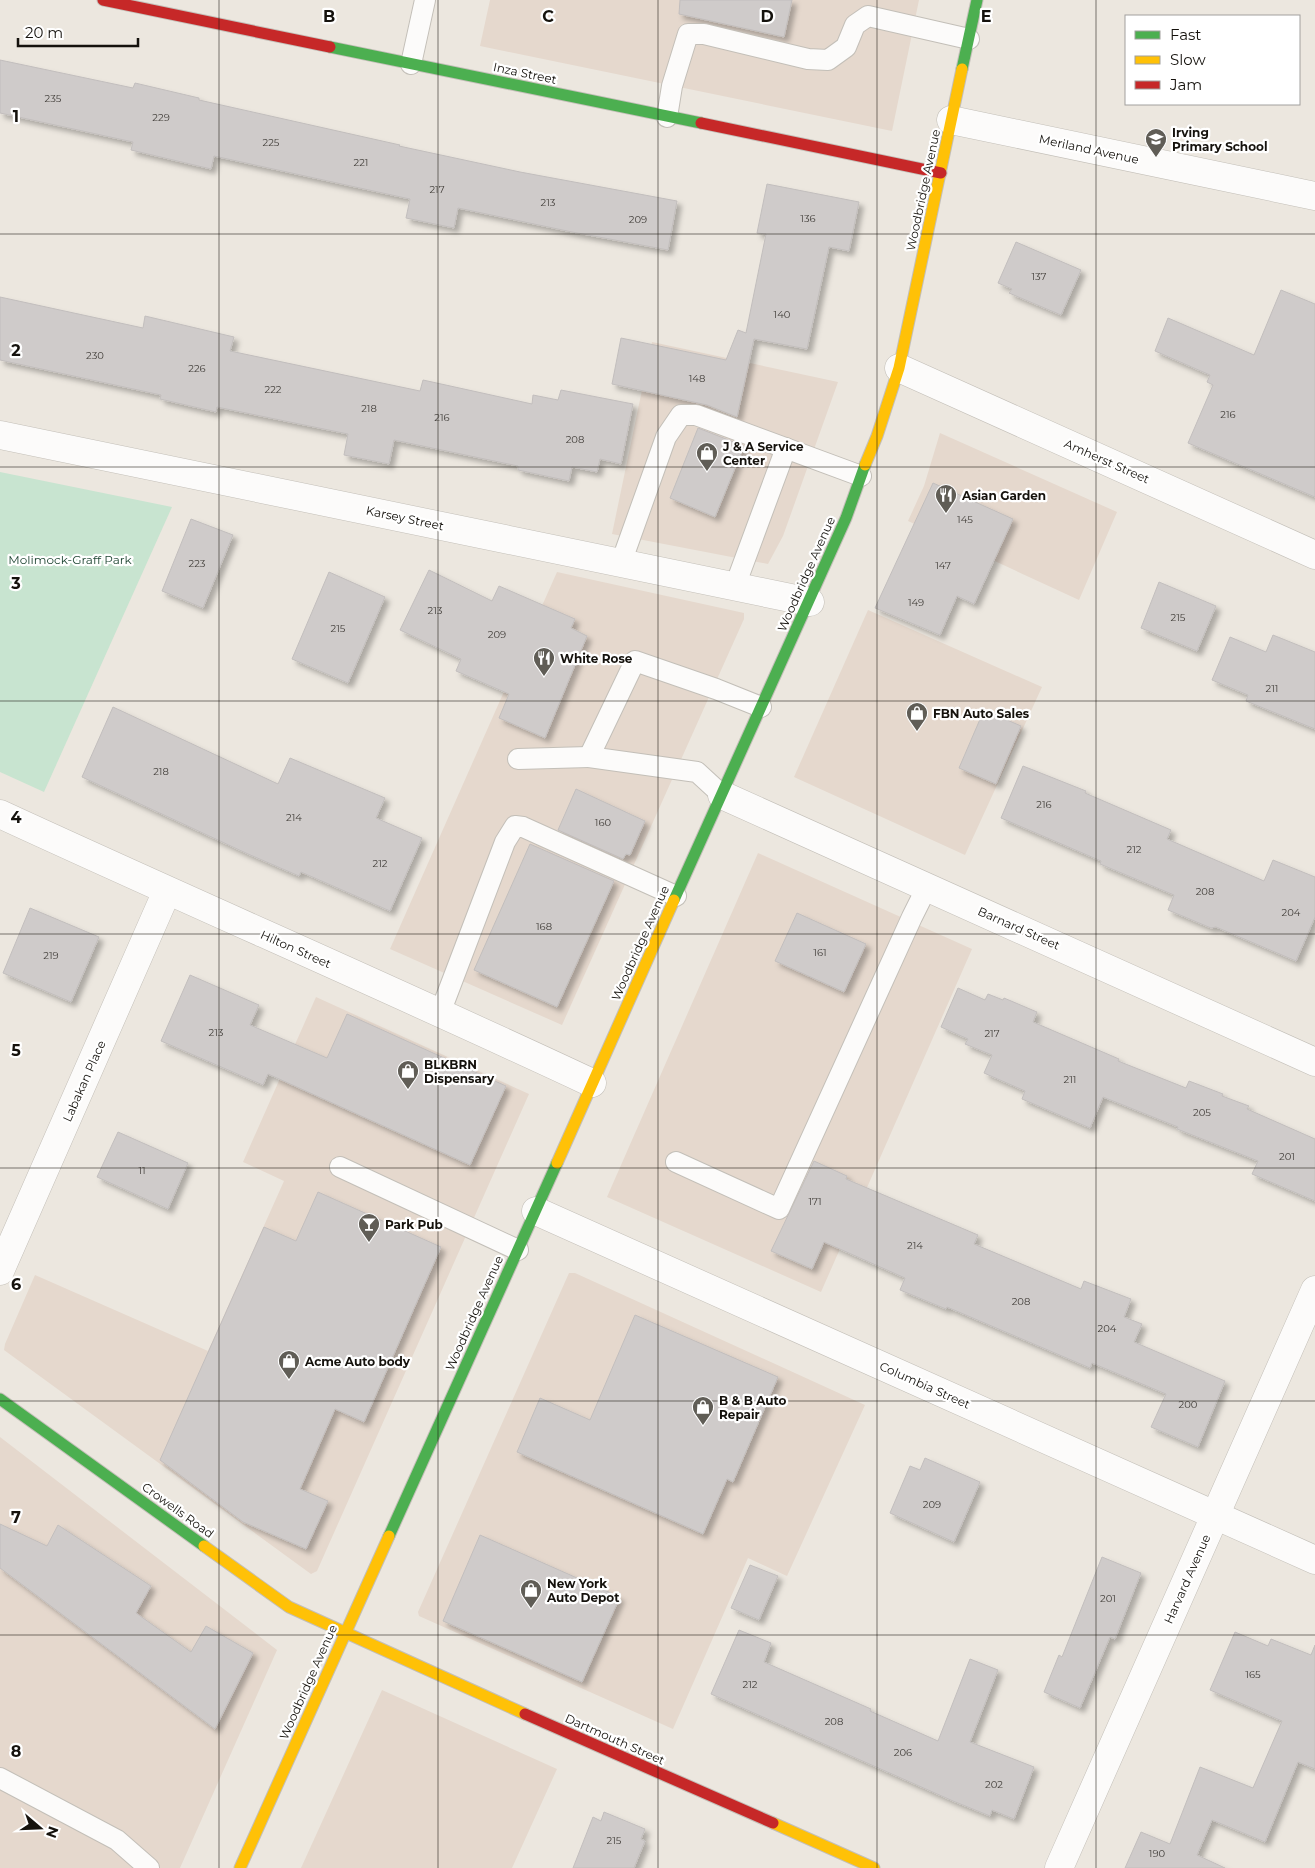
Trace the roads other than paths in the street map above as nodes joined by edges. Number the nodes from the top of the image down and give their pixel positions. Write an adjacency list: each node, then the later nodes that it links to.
1 (103, 0): 5 (main road, Inza Street)
2 (426, 0): 5 (lane)
3 (977, 0): 4 (main road, Woodbridge Avenue)
4 (969, 39): 6 (lane); 7 (main road, Woodbridge Avenue)
5 (411, 64): 6 (main road, Inza Street)
6 (667, 117): 8 (main road, Inza Street)
7 (952, 120): 8 (main road, Woodbridge Avenue); 9 (street, Meriland Avenue)
8 (941, 174): 10 (main road, Woodbridge Avenue)
9 (1315, 196)
10 (899, 368): 13 (main road, Woodbridge Avenue); 14 (street, Amherst Street)
11 (0, 435): 15 (street, Karsey Street)
12 (786, 448): 13 (lane); 15 (lane); 16 (lane)
13 (861, 476): 17 (main road, Woodbridge Avenue)
14 (1315, 555)
15 (621, 563): 16 (street, Karsey Street)
16 (735, 586): 17 (street, Karsey Street)
17 (810, 602): 18 (main road, Woodbridge Avenue)
18 (761, 707): 19 (lane); 21 (main road, Woodbridge Avenue)
19 (589, 757): 20 (lane); 21 (lane)
20 (518, 759)
21 (722, 795): 23 (street, Barnard Street); 25 (main road, Woodbridge Avenue)
22 (0, 814): 24 (street, Hilton Street)
23 (927, 887): 27 (street, Barnard Street); 29 (lane)
24 (167, 892): 26 (street, Hilton Street); 33 (street, Labakan Place)
25 (676, 896): 26 (lane); 28 (main road, Woodbridge Avenue)
26 (440, 1013): 28 (street, Hilton Street)
27 (1315, 1062)
28 (592, 1083): 31 (main road, Woodbridge Avenue)
29 (676, 1162)
30 (340, 1167): 32 (lane)
31 (536, 1210): 32 (main road, Woodbridge Avenue); 36 (street, Columbia Street)
32 (518, 1250): 38 (main road, Woodbridge Avenue)
33 (0, 1271)
34 (1315, 1290): 36 (street, Harvard Avenue)
35 (0, 1399): 38 (main road, Crowells Road)
36 (1214, 1515): 37 (street, Columbia Street); 43 (street, Harvard Avenue)
37 (1315, 1560)
38 (346, 1633): 41 (main road, Woodbridge Avenue); 42 (main road, Dartmouth Street)
39 (0, 1778): 40 (lane)
40 (148, 1868)
41 (240, 1868)
42 (874, 1868)
43 (1058, 1868)

